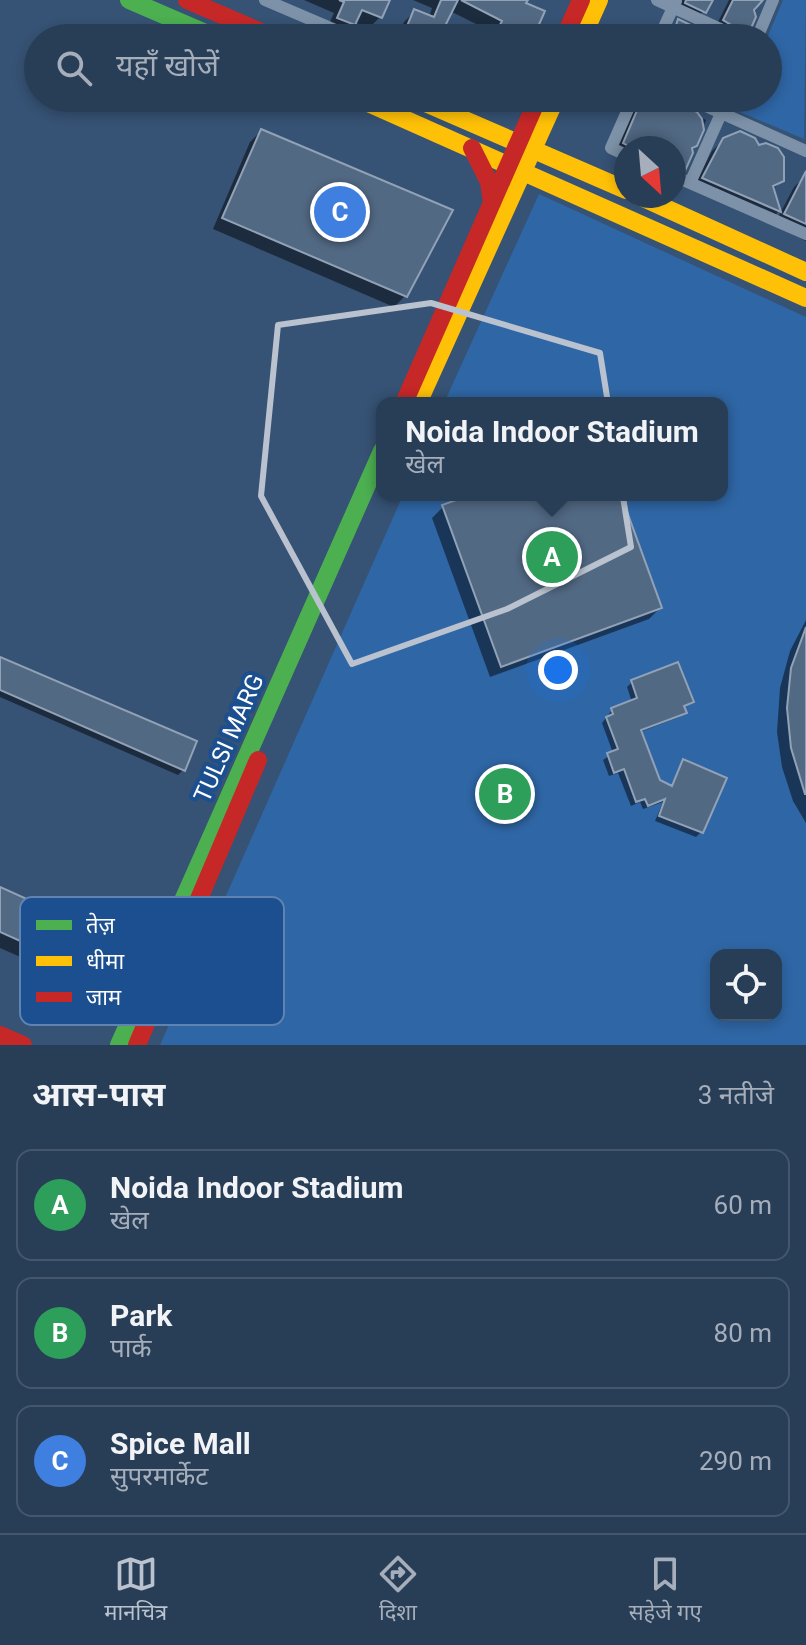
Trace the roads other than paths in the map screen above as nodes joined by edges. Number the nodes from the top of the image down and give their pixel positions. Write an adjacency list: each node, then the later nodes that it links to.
1 (129, 0): 9 (street)
2 (187, 0): 10 (street)
3 (265, 0): 11 (street)
4 (581, 0): 12 (street)
5 (599, 0): 13 (street)
6 (657, 0): 8 (street)
7 (773, 0): 16 (street)
8 (674, 4): 14 (street); 15 (street)
9 (185, 24)
10 (243, 24)
11 (321, 24)
12 (570, 24)
13 (588, 24)
14 (665, 24)
15 (713, 24)
16 (763, 24)
17 (389, 112): 25 (street)
18 (447, 112): 24 (street)
19 (534, 112): 24 (street)
20 (547, 112): 24 (street)
21 (627, 112): 23 (street)
22 (721, 113): 26 (street); 29 (street)
23 (616, 136)
24 (526, 146): 27 (street); 30 (street)
25 (472, 148): 27 (street); 31 (street)
26 (806, 151)
27 (517, 167): 31 (street); 35 (street); 37 (street)
28 (686, 181): 29 (street)
29 (690, 183): 33 (street)
30 (614, 185)
31 (492, 206): 36 (street)
32 (665, 208): 34 (street)
33 (806, 234)
34 (806, 272)
35 (806, 298)
36 (407, 397)
37 (421, 397)
38 (376, 465): 40 (street, TULSI MARG)
39 (376, 493): 40 (street, TULSI MARG)
40 (286, 682): 41 (street, TULSI MARG); 42 (street, TULSI MARG)
41 (187, 897)
42 (198, 897)
43 (128, 1025): 47 (street, TULSI MARG)
44 (145, 1025): 48 (street, TULSI MARG)
45 (0, 1035): 46 (street)
46 (23, 1045)
47 (119, 1045)
48 (137, 1045)

